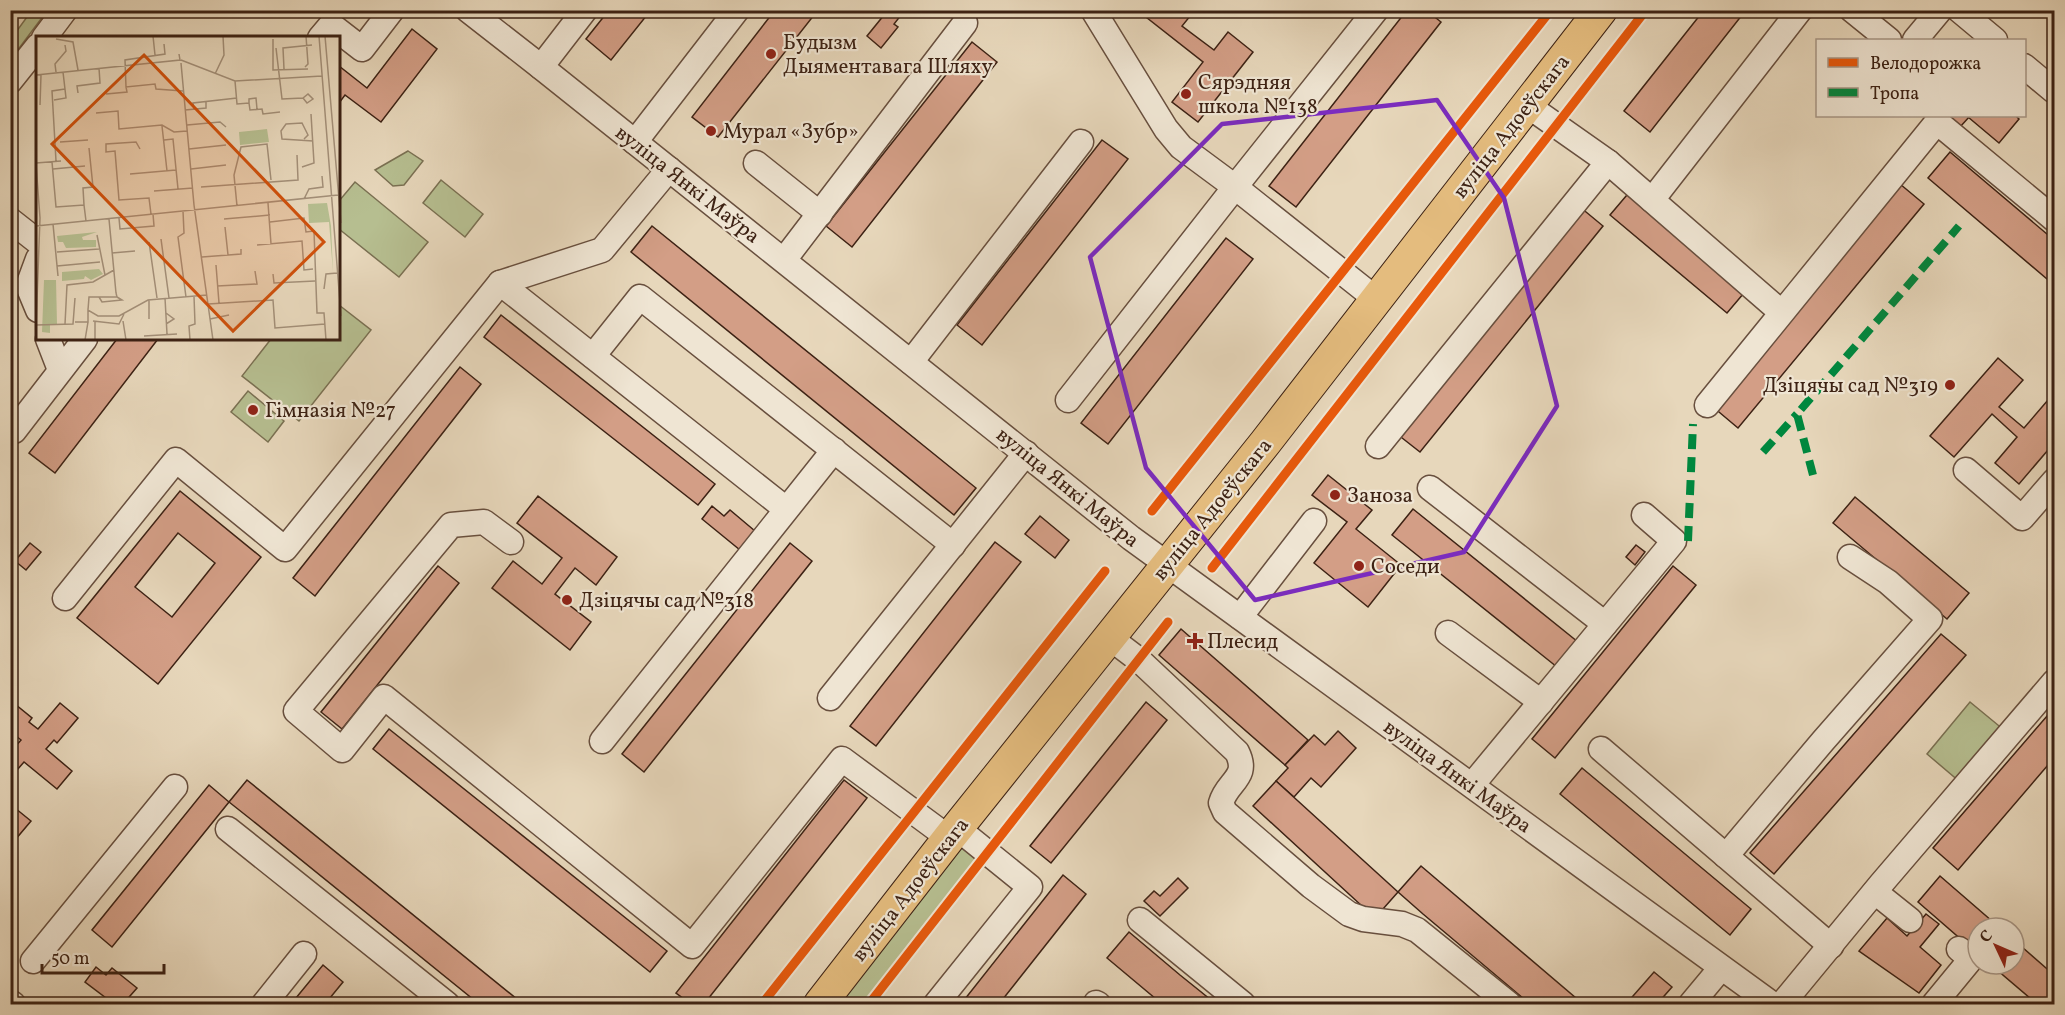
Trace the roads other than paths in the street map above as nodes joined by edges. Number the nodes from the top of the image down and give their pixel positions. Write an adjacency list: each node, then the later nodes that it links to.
1 (64, 10): 14 (street)
2 (392, 10): 15 (street)
3 (468, 10): 20 (street, вуліца Янкі Маўра)
4 (737, 10): 25 (street)
5 (1093, 10): 30 (street)
6 (1376, 10): 30 (street)
7 (1601, 10): 24 (main road, вуліца Адоеўскага)
8 (1800, 10): 31 (street)
9 (1852, 10): 16 (street)
10 (1940, 10): 17 (street)
11 (1959, 10): 18 (street)
12 (583, 11): 20 (street)
13 (965, 23): 32 (street)
14 (45, 36)
15 (322, 36)
16 (1888, 39)
17 (1916, 39)
18 (1994, 39)
19 (36, 48): 22 (street)
20 (542, 67): 25 (street, вуліца Янкі Маўра)
21 (2026, 67): 23 (street)
22 (10, 81)
23 (2055, 91)
24 (1527, 105): 27 (street); 39 (main road, вуліца Адоеўскага)
25 (635, 142): 29 (street, вуліца Янкі Маўра)
26 (1081, 142): 45 (street)
27 (1608, 162): 31 (street); 50 (street)
28 (756, 163): 32 (street)
29 (669, 169): 36 (street, вуліца Янкі Маўра); 38 (street)
30 (1234, 187): 39 (street); 47 (street)
31 (1652, 200): 41 (street)
32 (820, 214): 36 (street)
33 (2055, 219): 41 (street)
34 (10, 220): 35 (street)
35 (36, 240)
36 (784, 260): 45 (street, вуліца Янкі Маўра)
37 (36, 264): 40 (street)
38 (500, 283): 44 (street); 63 (street)
39 (1376, 300): 62 (main road, вуліца Адоеўскага)
40 (36, 305)
41 (1781, 312): 48 (street)
42 (48, 340): 46 (street)
43 (84, 340): 46 (street)
44 (593, 356): 51 (street); 56 (street)
45 (911, 362): 52 (street, вуліца Янкі Маўра)
46 (60, 369): 49 (street)
47 (1068, 400)
48 (1707, 405)
49 (14, 431)
50 (1378, 446)
51 (834, 450): 56 (street); 60 (street)
52 (1026, 453): 60 (street); 62 (street, вуліца Янкі Маўра)
53 (1966, 470): 54 (street)
54 (2055, 481)
55 (1430, 488): 65 (street)
56 (786, 509): 71 (street)
57 (1644, 515): 65 (street)
58 (1314, 521): 64 (street)
59 (511, 542): 76 (street)
60 (953, 545): 69 (street)
61 (1850, 557): 77 (street)
62 (1168, 565): 64 (street, вуліца Янкі Маўра); 67 (main road, вуліца Адоеўскага)
63 (64, 598)
64 (1240, 618): 73 (street, вуліца Янкі Маўра)
65 (1605, 624): 70 (street)
66 (1448, 633): 70 (street)
67 (1110, 638): 76 (main road, вуліца Адоеўскага); 91 (street)
68 (2055, 682): 78 (street)
69 (830, 698)
70 (1541, 702): 73 (street)
71 (602, 741)
72 (1601, 749): 77 (street)
73 (1472, 785): 85 (street, вуліца Янкі Маўра)
74 (174, 787): 84 (street)
75 (228, 829): 87 (street)
76 (953, 833): 88 (main road, вуліца Адоеўскага); 89 (street)
77 (1726, 856): 81 (street)
78 (1875, 892): 80 (street); 81 (street)
79 (1140, 920): 90 (street)
80 (1910, 920)
81 (1831, 946): 94 (street)
82 (1959, 949): 95 (street)
83 (304, 954): 86 (street)
84 (33, 961)
85 (1721, 968): 92 (street); 93 (street, вуліца Янкі Маўра)
86 (264, 1005)
87 (447, 1005)
88 (820, 1005)
89 (936, 1005)
90 (1243, 1005)
91 (1509, 1005)
92 (1691, 1005)
93 (1772, 1005)
94 (1782, 1005)
95 (1934, 1005)

